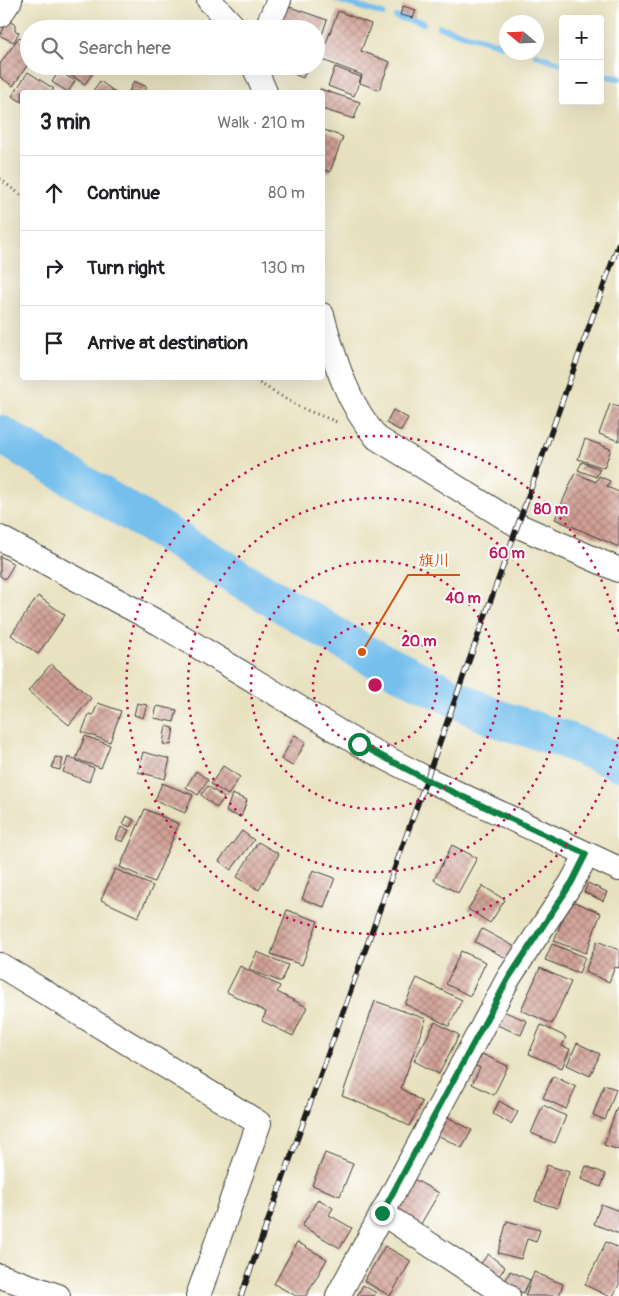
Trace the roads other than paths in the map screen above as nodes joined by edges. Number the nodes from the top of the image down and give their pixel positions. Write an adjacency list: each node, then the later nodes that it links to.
1 (10, 0): 4 (street)
2 (209, 0): 5 (street)
3 (279, 0): 6 (street)
4 (0, 16)
5 (228, 20)
6 (270, 20)
7 (258, 75): 8 (street)
8 (264, 90)
9 (325, 325): 11 (street)
10 (0, 538): 12 (street)
11 (619, 570)
12 (586, 854): 13 (street); 15 (street)
13 (619, 869)
14 (0, 964): 18 (street)
15 (382, 1213): 19 (street); 20 (street)
16 (0, 1276): 17 (street)
17 (58, 1296)
18 (198, 1296)
19 (338, 1296)
20 (508, 1296)

